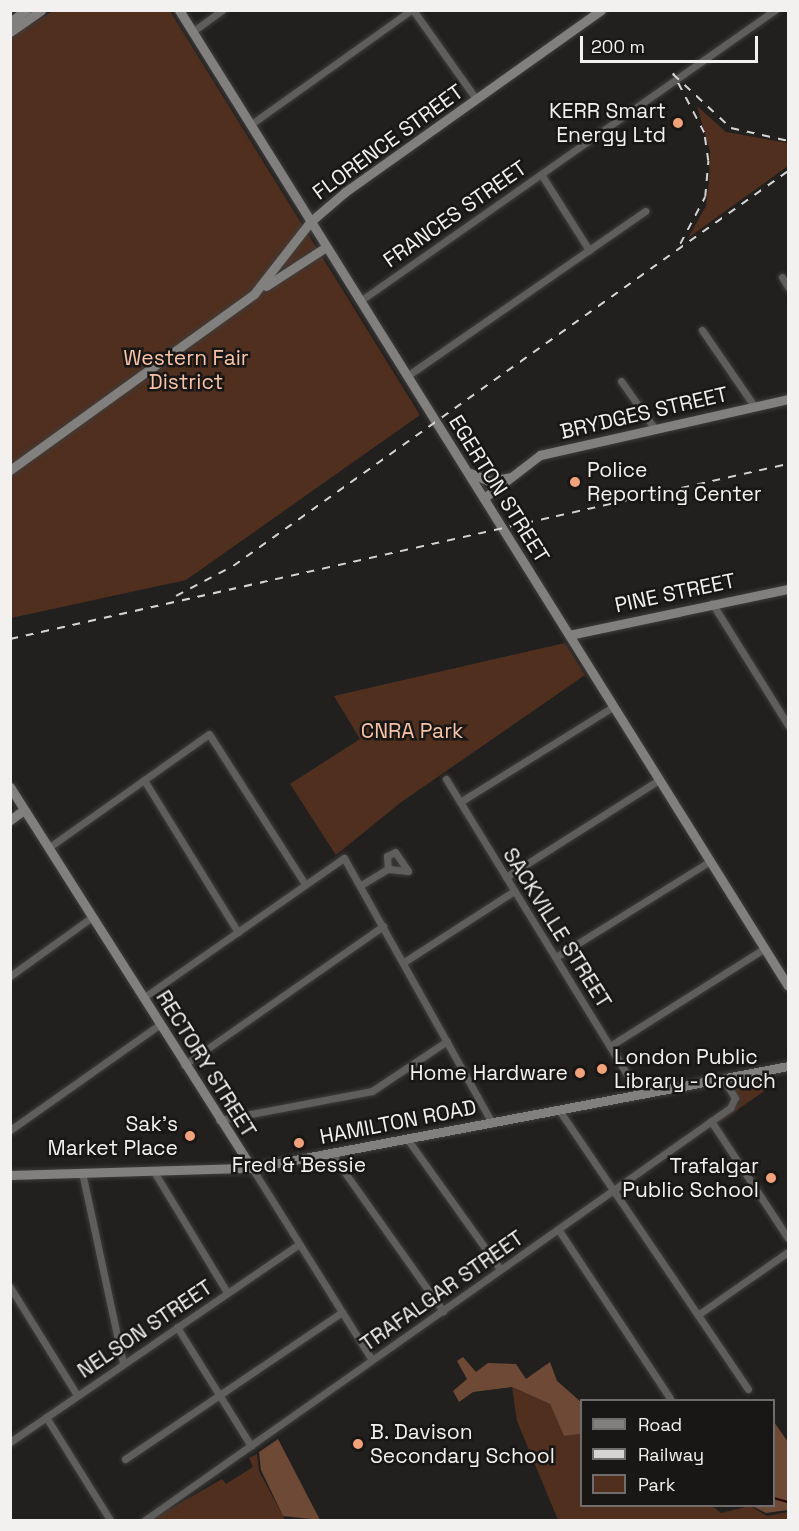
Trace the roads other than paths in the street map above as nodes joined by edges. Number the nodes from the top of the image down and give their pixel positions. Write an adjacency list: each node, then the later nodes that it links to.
1 (26, 10): 9 (street)
2 (41, 10): 10 (street)
3 (179, 10): 11 (street, EGERTON STREET)
4 (222, 10): 11 (street)
5 (412, 10): 12 (street); 13 (street)
6 (601, 10): 12 (street, FLORENCE STREET)
7 (775, 10): 8 (street, FRANCES STREET)
8 (764, 13): 14 (street, FRANCES STREET)
9 (10, 22)
10 (10, 32)
11 (192, 32): 13 (street, EGERTON STREET)
12 (476, 99): 16 (street, FLORENCE STREET)
13 (250, 125): 16 (street, EGERTON STREET)
14 (541, 174): 18 (street); 22 (street, FRANCES STREET)
15 (645, 211): 18 (street)
16 (310, 222): 17 (street, EGERTON STREET); 21 (street, FLORENCE STREET)
17 (326, 247): 21 (street); 22 (street, EGERTON STREET)
18 (589, 250): 24 (street)
19 (782, 277): 20 (street)
20 (789, 287)
21 (254, 294): 29 (street, FLORENCE STREET)
22 (360, 301): 24 (street, EGERTON STREET)
23 (702, 330): 27 (street)
24 (407, 376): 30 (street, EGERTON STREET)
25 (621, 381): 28 (street)
26 (789, 399): 27 (street, BRYDGES STREET)
27 (755, 406): 28 (street, BRYDGES STREET)
28 (654, 429): 31 (street, BRYDGES STREET)
29 (10, 470)
30 (468, 472): 31 (street); 32 (street, EGERTON STREET)
31 (514, 476): 32 (street, BRYDGES STREET)
32 (484, 498): 35 (street, EGERTON STREET)
33 (789, 588): 34 (street, PINE STREET)
34 (712, 603): 35 (street, PINE STREET); 37 (street)
35 (569, 634): 36 (street, EGERTON STREET)
36 (614, 706): 40 (street, EGERTON STREET); 42 (street)
37 (789, 725)
38 (446, 779): 42 (street, SACKVILLE STREET)
39 (144, 780): 45 (street); 49 (street); 54 (street)
40 (659, 780): 46 (street, EGERTON STREET); 48 (street)
41 (10, 788): 43 (street, RECTORY STREET)
42 (460, 802): 48 (street, SACKVILLE STREET)
43 (24, 810): 44 (street); 45 (street, RECTORY STREET)
44 (10, 820)
45 (48, 848): 52 (street, RECTORY STREET)
46 (710, 861): 55 (street, EGERTON STREET); 56 (street)
47 (388, 869): 50 (street)
48 (506, 877): 51 (street, SACKVILLE STREET)
49 (305, 884): 50 (street); 54 (street)
50 (361, 885): 53 (street)
51 (514, 891): 56 (street, SACKVILLE STREET); 57 (street)
52 (92, 917): 58 (street); 60 (street, RECTORY STREET)
53 (383, 926): 57 (street); 64 (street)
54 (238, 932): 60 (street)
55 (765, 948): 59 (street, EGERTON STREET); 63 (street)
56 (556, 957): 63 (street, SACKVILLE STREET)
57 (405, 962): 62 (street)
58 (10, 976)
59 (789, 986)
60 (143, 998): 61 (street, RECTORY STREET)
61 (159, 1025): 64 (street, RECTORY STREET); 72 (street)
62 (447, 1041): 69 (street); 71 (street)
63 (610, 1046): 67 (street, SACKVILLE STREET)
64 (184, 1065): 69 (street, RECTORY STREET)
65 (789, 1066): 66 (street, HAMILTON ROAD)
66 (723, 1079): 67 (street, HAMILTON ROAD); 70 (street, TRAFALGAR STREET)
67 (640, 1095): 68 (street, HAMILTON ROAD)
68 (559, 1110): 71 (street, HAMILTON ROAD); 79 (street)
69 (217, 1121): 75 (street, RECTORY STREET)
70 (711, 1121): 79 (street, TRAFALGAR STREET); 81 (street)
71 (492, 1123): 73 (street, HAMILTON ROAD)
72 (10, 1130)
73 (408, 1140): 74 (street, HAMILTON ROAD); 84 (street)
74 (331, 1153): 75 (street, HAMILTON ROAD); 87 (street)
75 (252, 1168): 76 (street, HAMILTON ROAD); 82 (street, RECTORY STREET)
76 (153, 1170): 77 (street, HAMILTON ROAD); 86 (street)
77 (82, 1172): 78 (street, HAMILTON ROAD); 92 (street)
78 (10, 1175)
79 (613, 1189): 80 (street, TRAFALGAR STREET); 89 (street)
80 (558, 1229): 84 (street, TRAFALGAR STREET); 96 (street)
81 (789, 1238)
82 (299, 1244): 86 (street, NELSON STREET); 88 (street, RECTORY STREET)
83 (789, 1252): 89 (street)
84 (500, 1269): 87 (street, TRAFALGAR STREET)
85 (10, 1287): 94 (street)
86 (227, 1292): 90 (street, NELSON STREET)
87 (442, 1311): 91 (street, TRAFALGAR STREET)
88 (342, 1312): 91 (street, RECTORY STREET); 95 (street)
89 (699, 1314): 93 (street)
90 (177, 1327): 92 (street, NELSON STREET); 95 (street)
91 (372, 1360): 99 (street, TRAFALGAR STREET)
92 (123, 1363): 94 (street, NELSON STREET)
93 (748, 1389)
94 (77, 1395): 97 (street, NELSON STREET)
95 (219, 1396): 99 (street); 100 (street)
96 (670, 1398)
97 (46, 1417): 98 (street, NELSON STREET); 101 (street)
98 (10, 1442)
99 (251, 1446): 102 (street, TRAFALGAR STREET)
100 (125, 1459)
101 (110, 1521)
102 (145, 1521)

